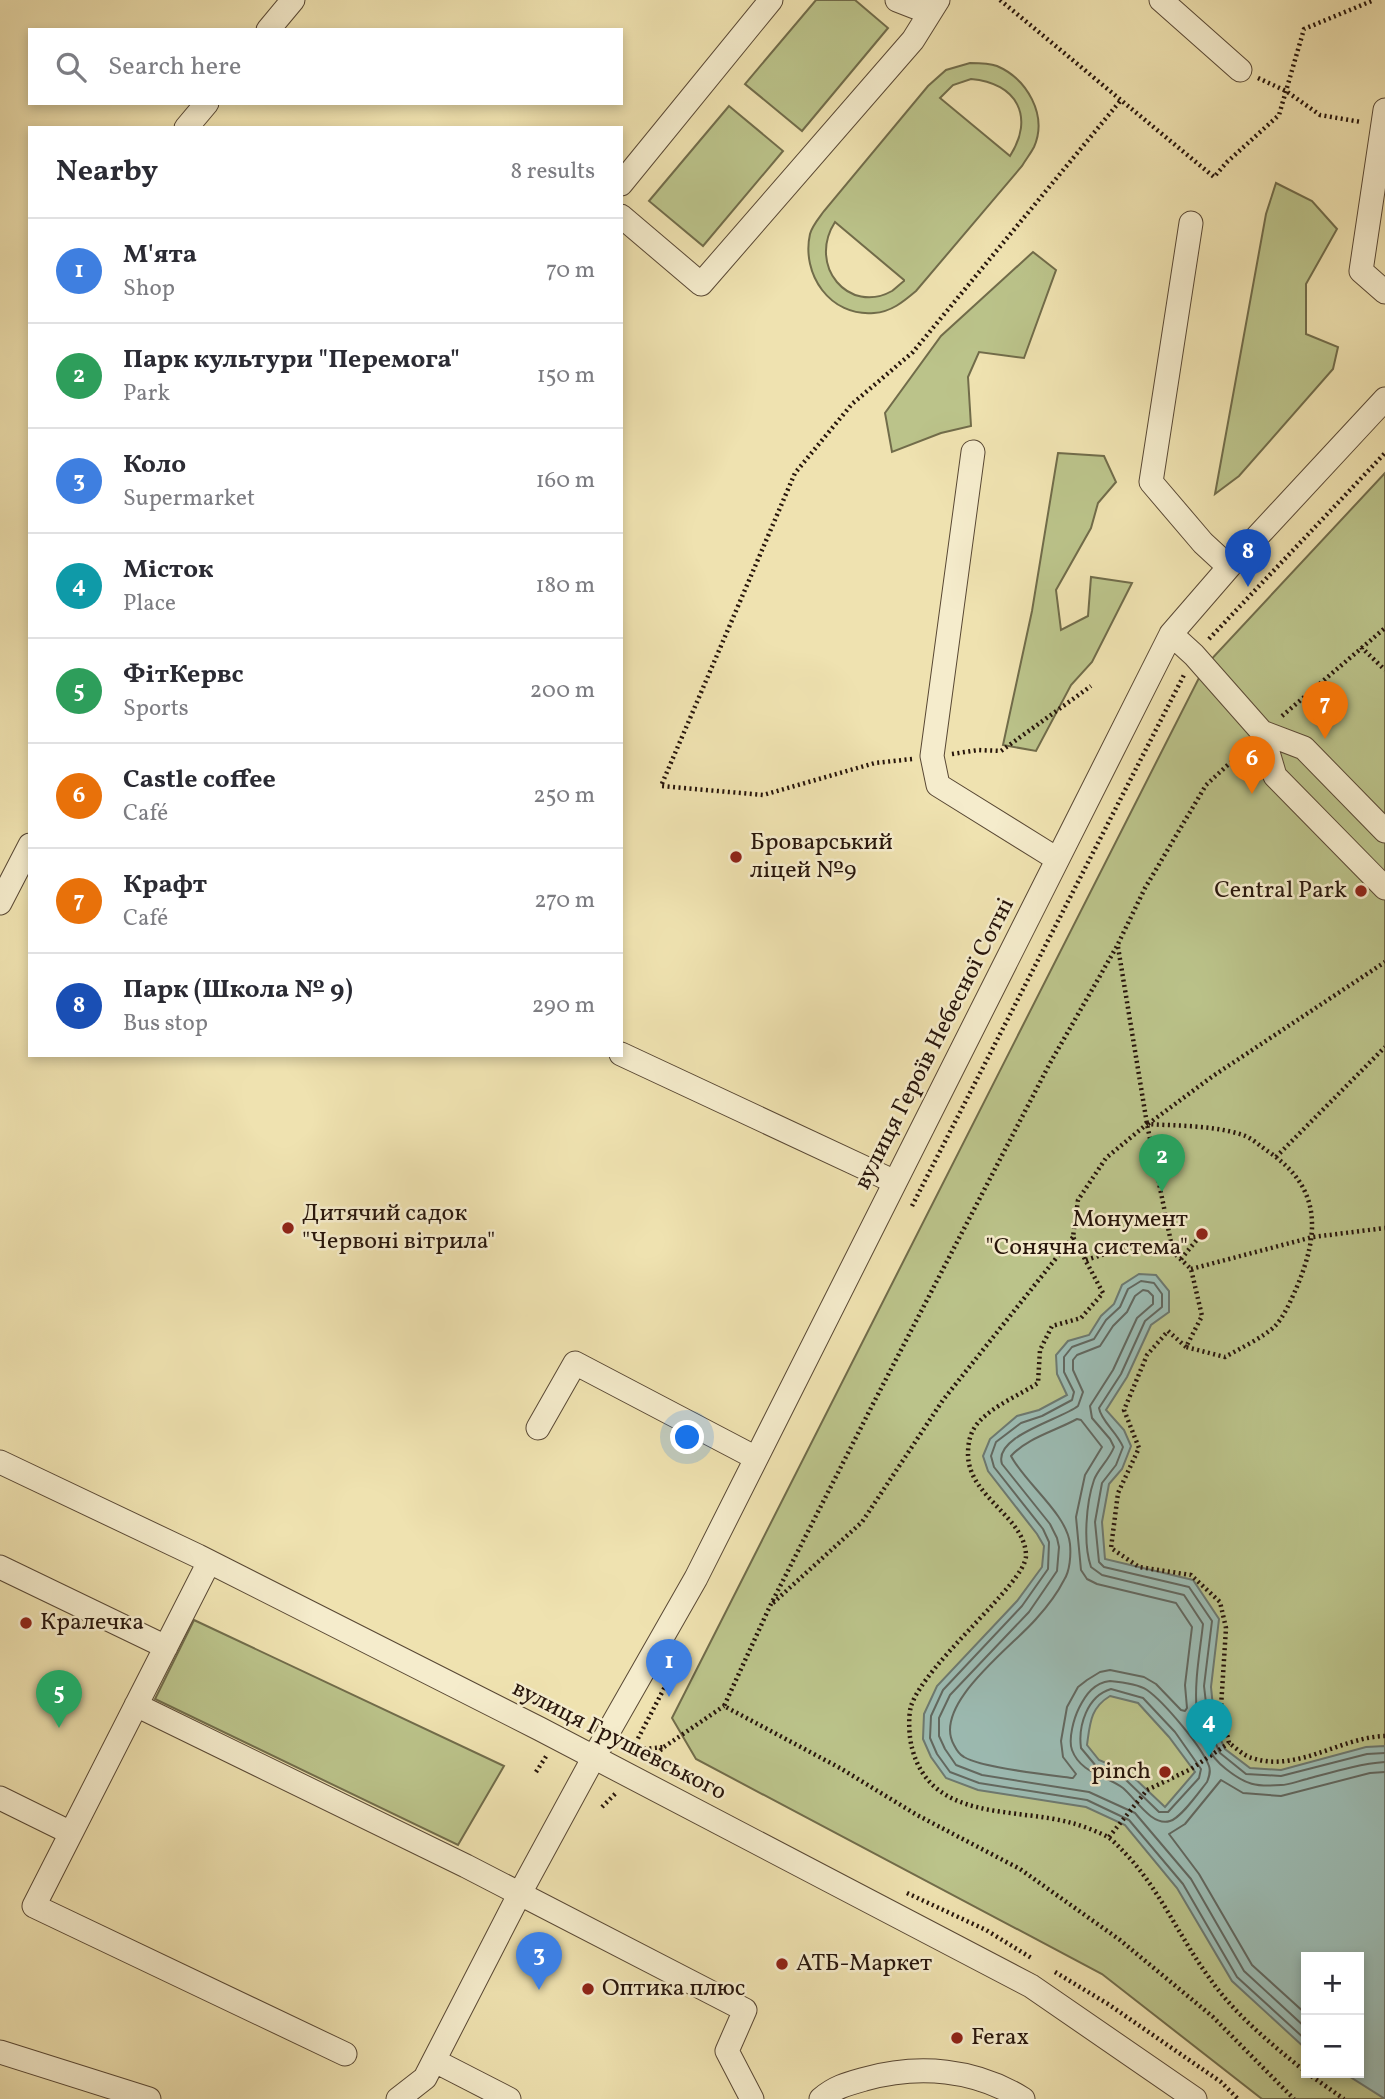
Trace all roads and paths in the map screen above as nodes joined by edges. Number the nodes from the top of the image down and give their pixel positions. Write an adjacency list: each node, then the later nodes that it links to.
1 (293, 0): 9 (street)
2 (771, 0): 16 (street)
3 (897, 0): 4 (street)
4 (928, 0)
5 (937, 0): 17 (street)
6 (1000, 0): 12 (path)
7 (1161, 0): 10 (street)
8 (1374, 0): 11 (path)
9 (270, 28)
10 (1240, 70): 11 (path)
11 (1286, 91): 12 (path); 14 (path)
12 (1121, 100): 31 (path)
13 (205, 105): 15 (street)
14 (1384, 117): 19 (street)
15 (188, 126)
16 (623, 182)
17 (623, 218)
18 (1191, 223): 23 (street)
19 (1385, 292)
20 (1385, 399): 23 (street, вулиця Героїв Небесної Сотні)
21 (973, 452): 31 (street)
22 (1385, 453): 27 (path)
23 (1229, 567): 25 (street, вулиця Героїв Небесної Сотні)
24 (1385, 628): 26 (path)
25 (1171, 634): 27 (street); 34 (street, вулиця Героїв Небесної Сотні)
26 (1361, 647): 28 (path); 30 (path)
27 (1194, 655): 30 (street); 44 (path)
28 (1385, 670)
29 (1091, 686): 31 (path)
30 (1262, 732): 32 (street); 35 (street); 37 (path)
31 (932, 756): 34 (street)
32 (1385, 831)
33 (28, 849): 36 (street)
34 (1057, 859): 43 (street, вулиця Героїв Небесної Сотні)
35 (1385, 888)
36 (0, 903)
37 (1117, 946): 41 (path); 59 (path)
38 (1385, 962): 41 (path)
39 (1385, 1048): 42 (path)
40 (623, 1055): 43 (street)
41 (1147, 1124): 42 (path); 47 (path); 49 (path)
42 (1276, 1157): 48 (path)
43 (895, 1182): 55 (street, вулиця Героїв Небесної Сотні)
44 (907, 1215)
45 (1385, 1228): 48 (path)
46 (1200, 1236): 50 (path)
47 (1073, 1237): 51 (path); 59 (path)
48 (1313, 1237): 52 (path); 53 (path)
49 (1173, 1252): 50 (path); 51 (path)
50 (1181, 1259): 52 (path)
51 (1086, 1260): 73 (path)
52 (1191, 1269): 53 (path)
53 (1186, 1347): 65 (path)
54 (538, 1428): 55 (street)
55 (756, 1458): 66 (street, вулиця Героїв Небесної Сотні)
56 (0, 1462): 57 (street, вулиця Грушевського)
57 (209, 1562): 60 (street); 66 (street, вулиця Грушевського)
58 (0, 1567): 60 (street)
59 (770, 1606): 63 (path)
60 (166, 1647): 62 (street)
61 (683, 1651): 67 (path)
62 (136, 1705): 72 (street); 75 (street)
63 (724, 1706): 67 (path); 91 (path)
64 (1385, 1736): 65 (path)
65 (1229, 1743): 73 (path)
66 (594, 1757): 69 (street, вулиця Грушевського); 75 (street, вулиця Героїв Небесної Сотні)
67 (650, 1760): 68 (path); 69 (path)
68 (658, 1765)
69 (633, 1777): 71 (path); 89 (street, вулиця Грушевського)
70 (0, 1798): 72 (street)
71 (602, 1807)
72 (71, 1833): 79 (street)
73 (1109, 1837): 80 (path)
74 (901, 1890): 76 (path)
75 (519, 1895): 82 (street, вулиця Героїв Небесної Сотні); 87 (street)
76 (1041, 1964)
77 (1052, 1971): 90 (path)
78 (0, 2052): 84 (street)
79 (345, 2054)
80 (1301, 2067)
81 (1315, 2078): 92 (path)
82 (427, 2079): 85 (street); 86 (street)
83 (832, 2095): 88 (street)
84 (149, 2099)
85 (398, 2099)
86 (509, 2099)
87 (752, 2099)
88 (1023, 2099)
89 (1195, 2099)
90 (1238, 2099)
91 (1294, 2099)
92 (1344, 2099)

